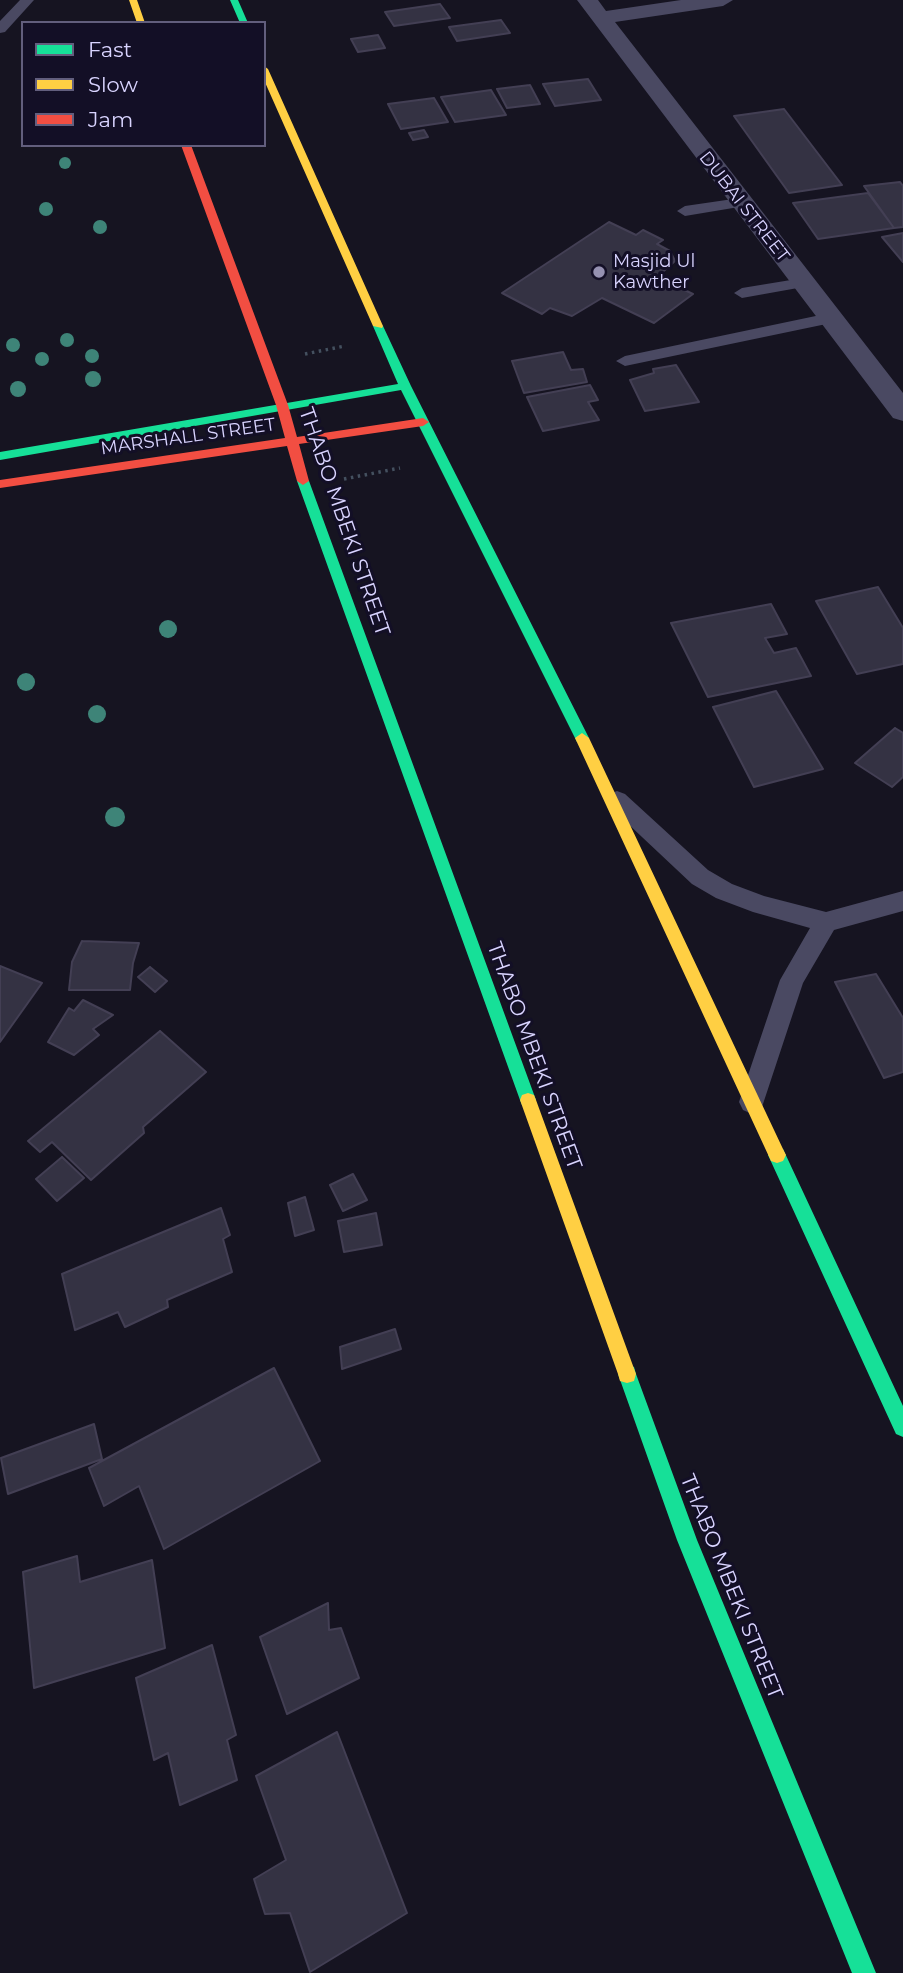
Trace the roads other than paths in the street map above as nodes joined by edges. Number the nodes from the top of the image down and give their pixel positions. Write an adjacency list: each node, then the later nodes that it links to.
1 (27, 0): 8 (lane)
2 (133, 0): 6 (main road)
3 (234, 0): 7 (main road)
4 (723, 0): 5 (street)
5 (593, 9): 11 (street, DUBAI STREET)
6 (140, 21)
7 (243, 21)
8 (0, 29)
9 (266, 74): 17 (main road)
10 (187, 147): 18 (main road, THABO MBEKI STREET)
11 (740, 203): 12 (lane); 13 (street, DUBAI STREET)
12 (685, 211)
13 (803, 283): 14 (lane); 15 (street, DUBAI STREET)
14 (742, 293)
15 (830, 318): 16 (lane); 19 (street, DUBAI STREET)
16 (625, 361)
17 (405, 386): 18 (main road, MARSHALL STREET); 20 (main road)
18 (282, 405): 21 (main road, THABO MBEKI STREET); 22 (main road, MARSHALL STREET)
19 (903, 412)
20 (423, 422): 21 (main road, MARSHALL STREET); 24 (main road)
21 (291, 442): 23 (main road, MARSHALL STREET); 29 (main road, THABO MBEKI STREET)
22 (0, 456)
23 (0, 484)
24 (609, 792): 26 (lane); 27 (main road)
25 (903, 901): 26 (lane)
26 (826, 922): 27 (lane)
27 (752, 1102): 28 (main road)
28 (903, 1427)
29 (863, 1973)

